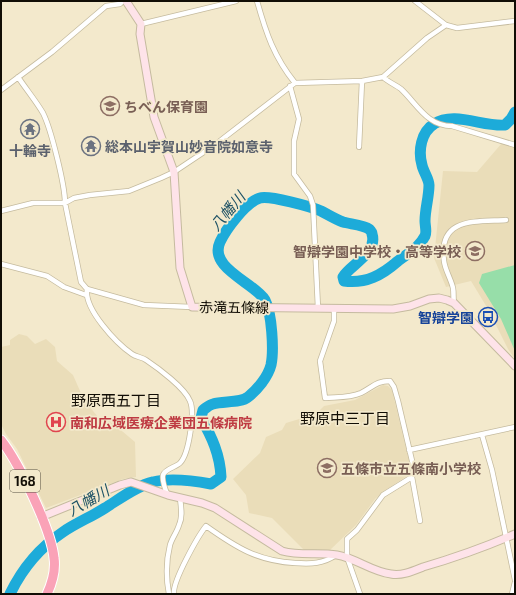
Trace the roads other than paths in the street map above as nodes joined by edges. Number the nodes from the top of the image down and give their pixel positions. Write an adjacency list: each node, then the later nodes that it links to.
1 (123, 1): 9 (street)
2 (126, 1): 7 (main road)
3 (236, 1): 7 (street)
4 (257, 1): 12 (street)
5 (415, 1): 8 (street)
6 (515, 22): 8 (street)
7 (141, 24): 16 (main road, 赤滝五條線)
8 (446, 24): 10 (street)
9 (18, 77): 13 (street); 17 (street)
10 (383, 77): 11 (street); 14 (street)
11 (362, 80): 12 (street); 15 (street)
12 (292, 84): 16 (street); 25 (street)
13 (1, 90)
14 (515, 145)
15 (359, 147)
16 (174, 172): 17 (street); 24 (main road, 赤滝五條線)
17 (65, 203): 18 (street); 21 (street)
18 (1, 211)
19 (506, 220): 23 (street)
20 (1, 264): 22 (street)
21 (88, 289): 22 (street); 24 (street)
22 (86, 295): 34 (street)
23 (454, 303): 26 (main road, 赤滝五條線); 27 (main road)
24 (192, 307): 25 (main road, 赤滝五條線)
25 (318, 308): 26 (main road, 赤滝五條線)
26 (334, 308): 32 (street)
27 (515, 366)
28 (515, 427): 30 (street)
29 (1, 435): 31 (main road)
30 (482, 435): 32 (street); 39 (street)
31 (4, 443): 36 (highway, 168)
32 (409, 450): 33 (street)
33 (412, 477): 37 (street); 41 (street)
34 (168, 495): 35 (main road); 36 (main road)
35 (180, 498): 40 (main road); 45 (street)
36 (41, 517): 44 (highway, 168)
37 (420, 521)
38 (515, 534): 39 (main road)
39 (506, 538): 41 (main road); 42 (street)
40 (336, 555): 41 (main road); 46 (street)
41 (347, 557): 47 (street)
42 (515, 581): 43 (street)
43 (513, 591)
44 (47, 594)
45 (168, 594)
46 (174, 594)
47 (360, 594)

